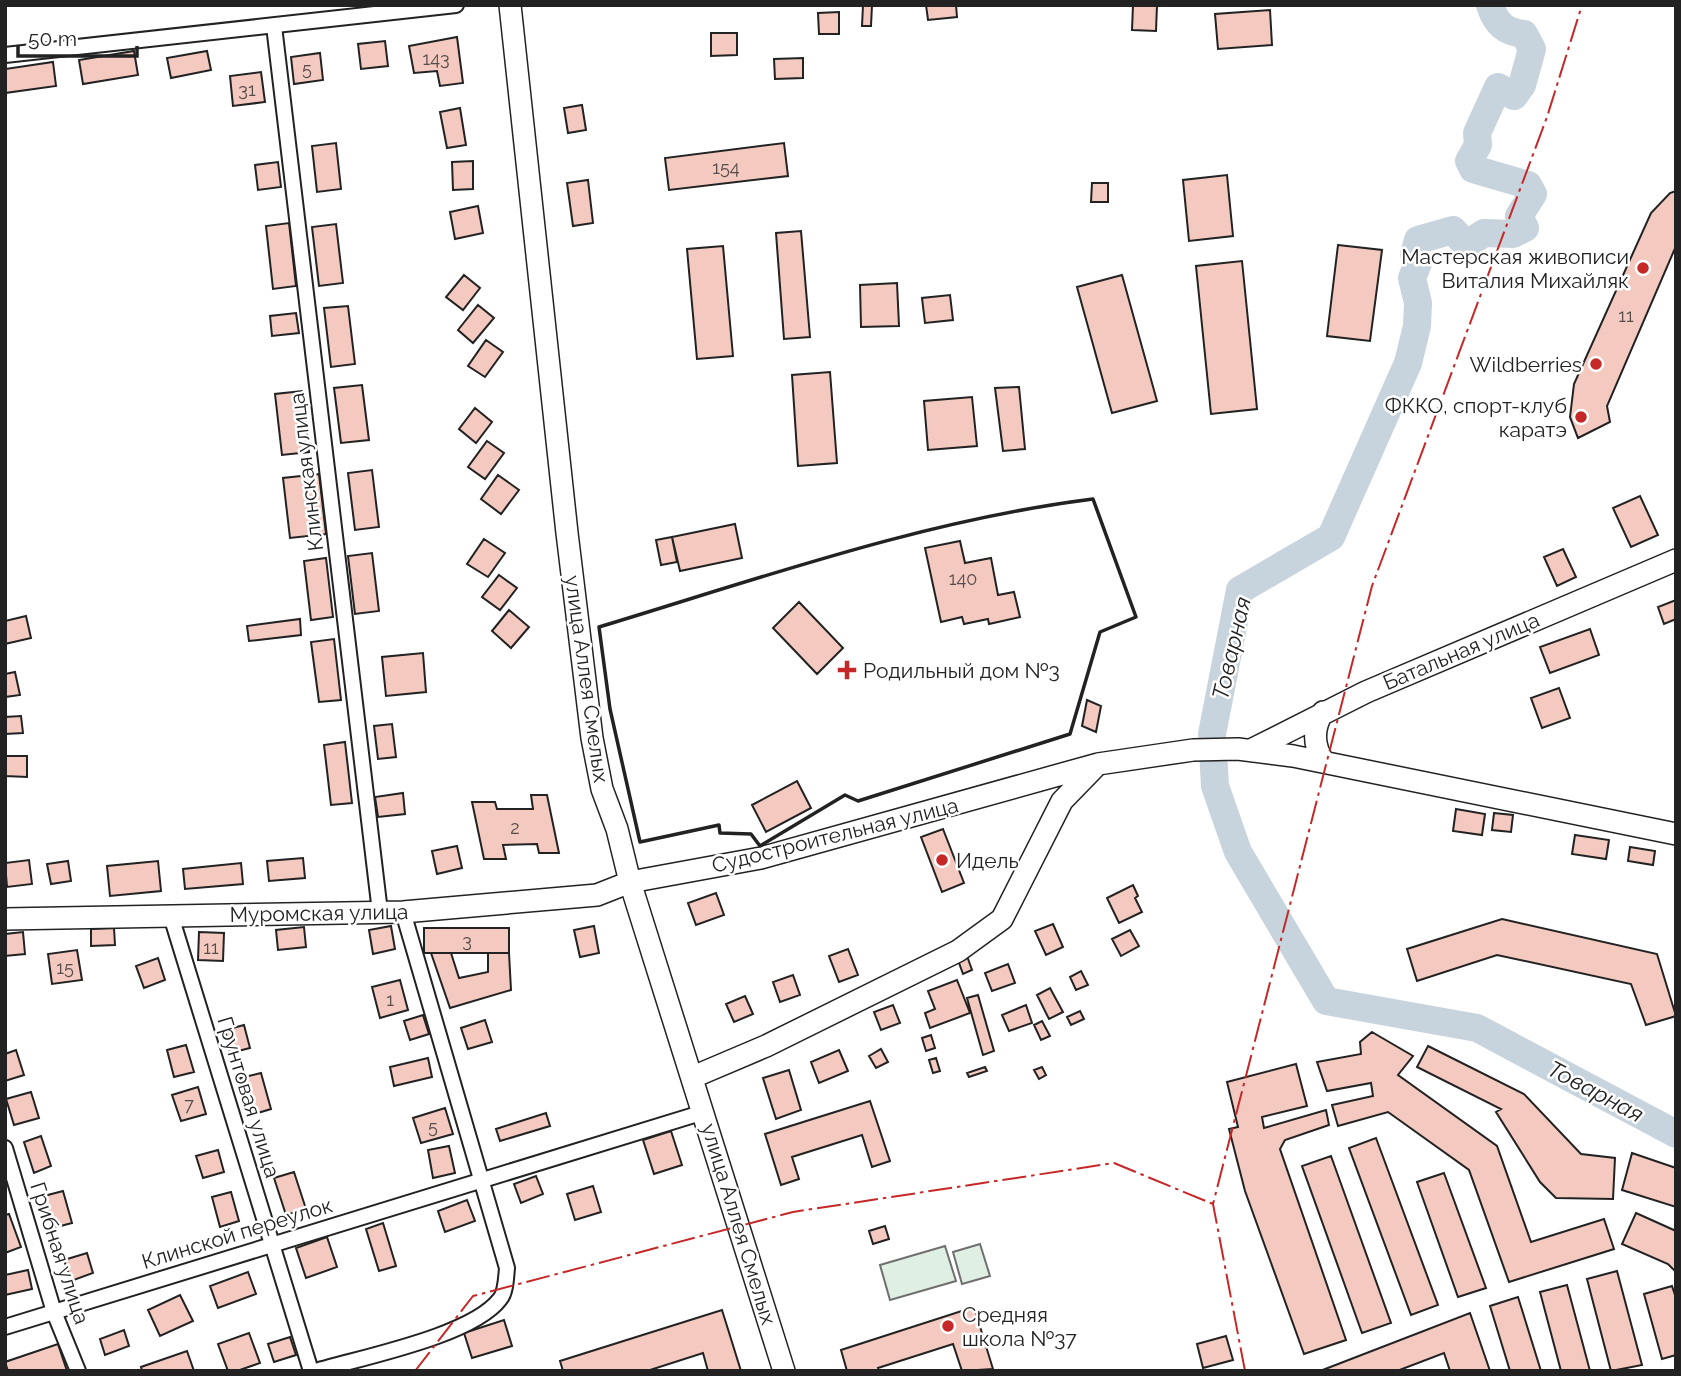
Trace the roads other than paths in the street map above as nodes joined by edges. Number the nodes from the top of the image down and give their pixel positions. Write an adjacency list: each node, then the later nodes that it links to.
1 (456, 5): 3 (street)
2 (510, 5): 13 (main road, улица Аллея Смелых)
3 (274, 26): 4 (street); 14 (street, Клинская улица)
4 (5, 55)
5 (1676, 560): 6 (main road, Батальная улица)
6 (1323, 712): 7 (main road, Батальная улица); 8 (main road)
7 (1245, 749): 8 (main road, Судостроительная улица); 9 (main road, Судостроительная улица)
8 (1324, 762): 12 (main road, Судостроительная улица)
9 (1098, 764): 10 (main road, Судостроительная улица); 11 (main road)
10 (1039, 781): 11 (main road); 13 (main road, Судостроительная улица)
11 (1062, 801): 18 (main road)
12 (1676, 834)
13 (630, 882): 15 (main road, Муромская улица); 18 (main road, улица Аллея Смелых)
14 (380, 912): 15 (main road, Муромская улица); 16 (main road, Муромская улица)
15 (403, 912): 21 (street)
16 (171, 916): 17 (main road, Муромская улица); 22 (street, Грунтовая улица)
17 (5, 919)
18 (693, 1077): 19 (main road, улица Аллея Смелых)
19 (704, 1112): 21 (street, Клинской переулок); 28 (main road, улица Аллея Смелых)
20 (5, 1148): 23 (street, Грибная улица)
21 (481, 1180): 22 (street, Клинской переулок); 27 (street)
22 (273, 1245): 23 (street, Клинской переулок); 26 (street, Грунтовая улица)
23 (54, 1312): 24 (street, Клинской переулок); 25 (street, Грибная улица)
24 (5, 1327)
25 (78, 1371)
26 (310, 1371)
27 (316, 1371)
28 (784, 1371)

